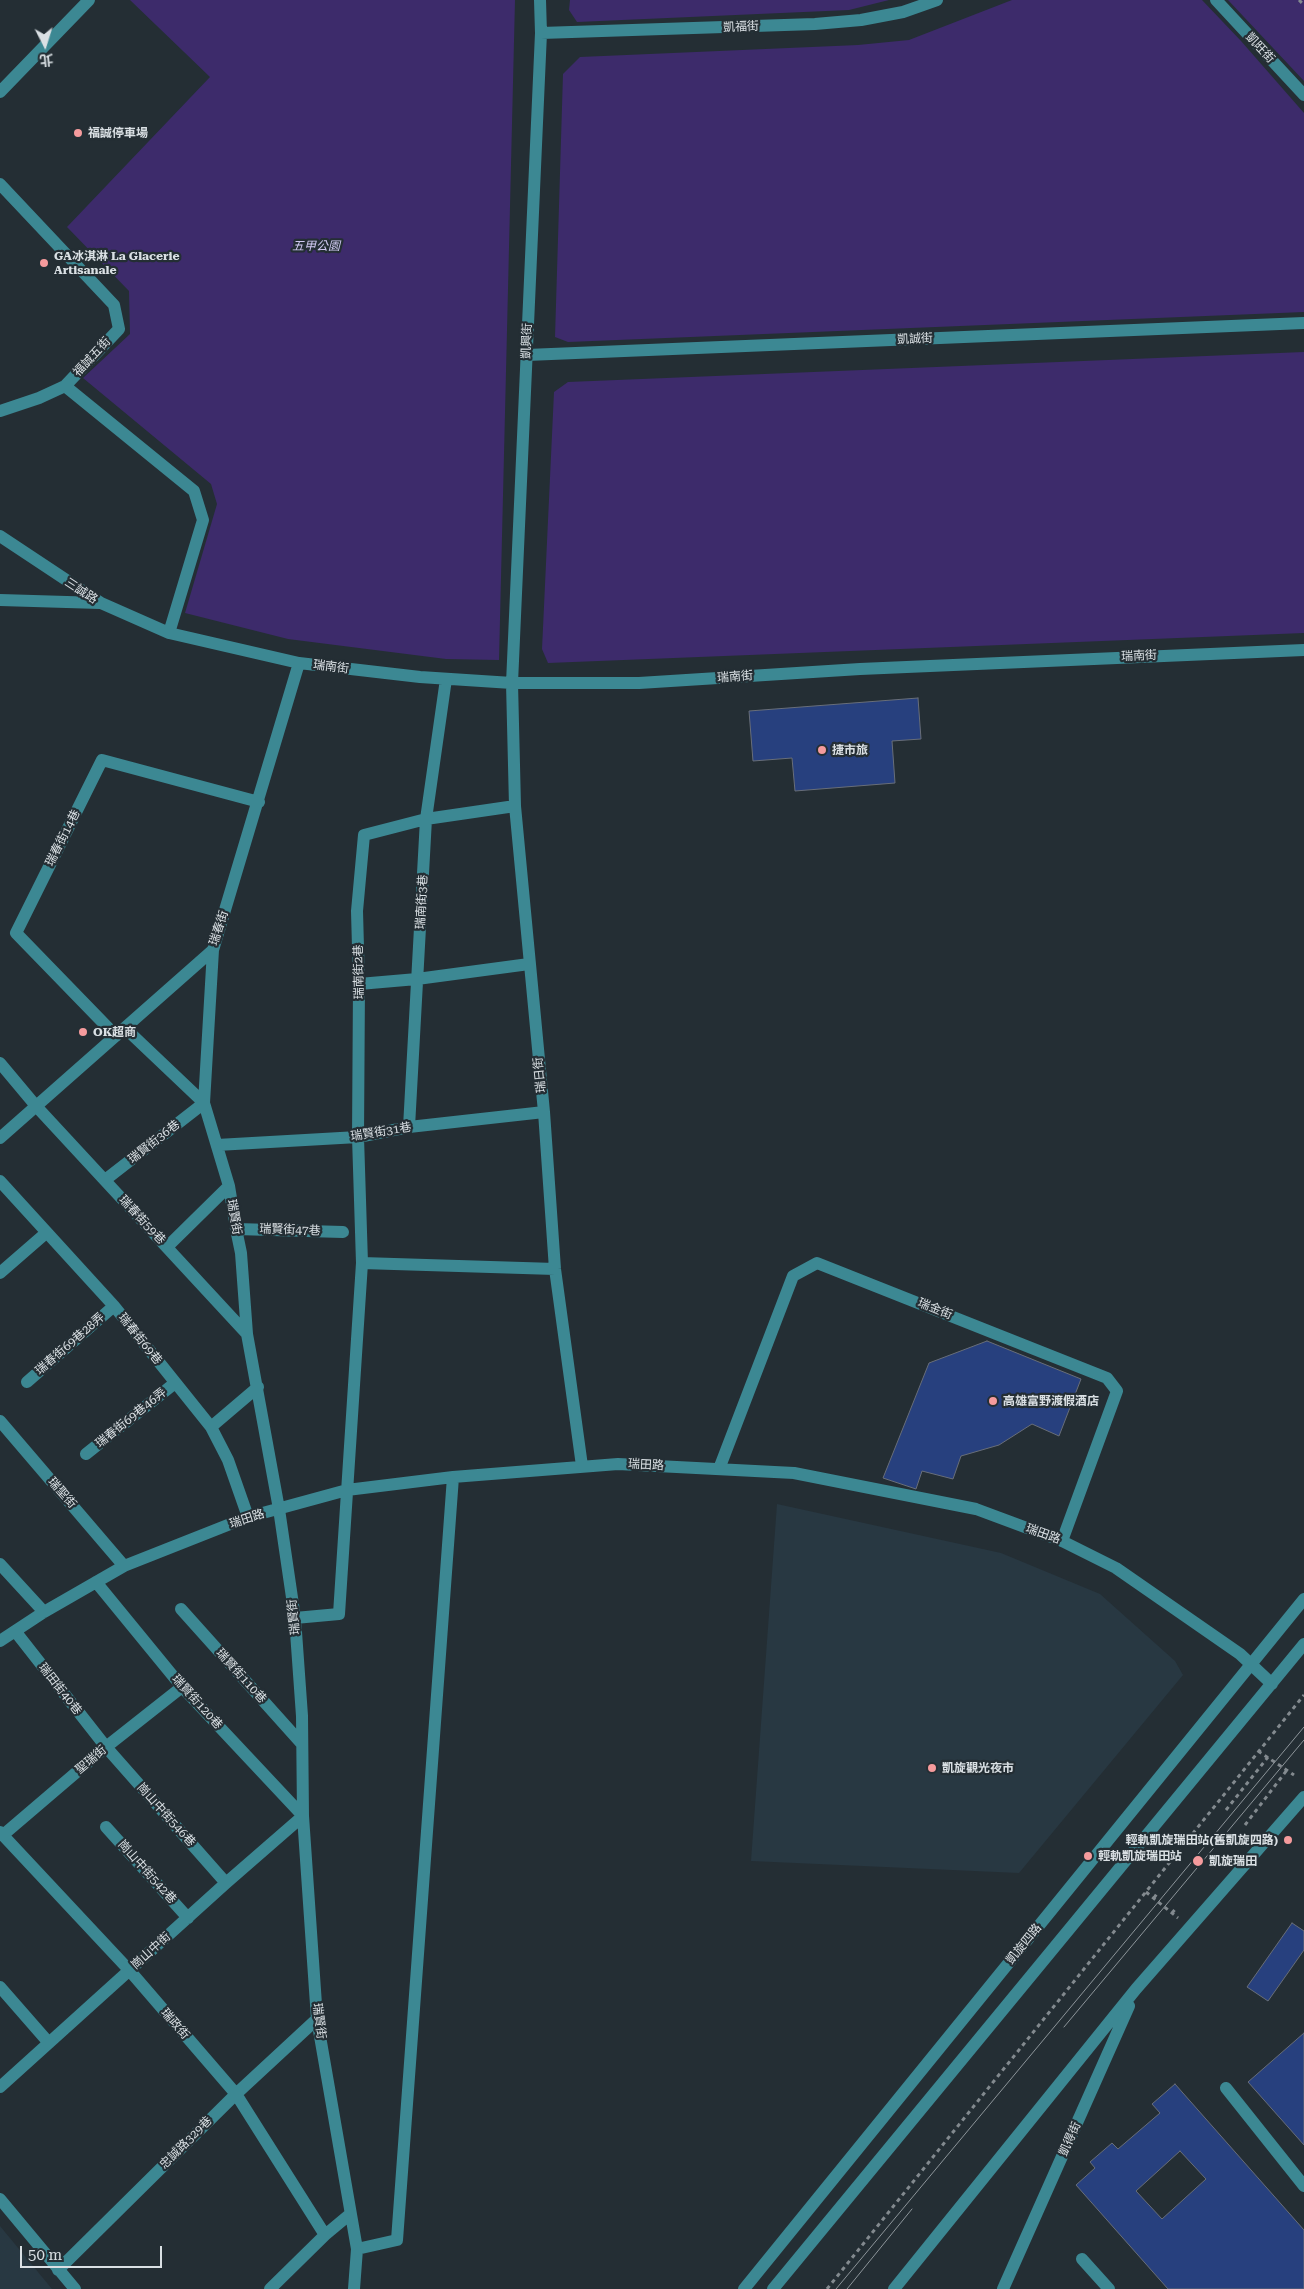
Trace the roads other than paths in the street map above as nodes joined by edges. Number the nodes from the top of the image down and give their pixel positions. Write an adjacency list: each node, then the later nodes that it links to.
1 (89, 0): 6 (street)
2 (540, 0): 5 (street, 凱興街)
3 (937, 0): 5 (street, 凱福街)
4 (1216, 0): 7 (street, 凱旺街)
5 (541, 33): 10 (street, 凱興街)
6 (0, 92)
7 (1304, 95)
8 (0, 184): 11 (street, 福誠五街)
9 (1304, 323): 10 (street, 凱誠街)
10 (527, 355): 20 (street, 凱興街)
11 (65, 386): 12 (street, 福誠五街); 16 (street)
12 (0, 411)
13 (0, 536): 15 (street, 三誠路)
14 (0, 600): 15 (street)
15 (101, 604): 16 (street, 三誠路)
16 (169, 633): 18 (street, 瑞南街)
17 (1304, 650): 20 (street, 瑞南街)
18 (298, 663): 19 (street, 瑞南街); 21 (street, 瑞春街)
19 (446, 679): 20 (street, 瑞南街); 23 (street, 瑞南街3巷)
20 (512, 683): 22 (street, 瑞日街)
21 (259, 802): 24 (street, 瑞春街); 28 (street, 瑞春街14巷)
22 (515, 806): 23 (street, 瑞南街2巷); 25 (street, 瑞日街)
23 (426, 818): 26 (street, 瑞南街3巷); 27 (street, 瑞南街2巷)
24 (213, 950): 28 (street, 瑞春街); 30 (street, 瑞賢街)
25 (529, 964): 26 (street); 32 (street, 瑞日街)
26 (417, 979): 27 (street); 33 (street, 瑞南街3巷)
27 (360, 984): 34 (street, 瑞南街2巷)
28 (121, 1032): 30 (street); 31 (street, 瑞春街)
29 (0, 1063): 31 (street, 瑞春街59巷)
30 (204, 1103): 36 (street, 瑞賢街); 37 (street, 瑞賢街36巷)
31 (36, 1106): 35 (street, 瑞春街); 37 (street, 瑞春街59巷)
32 (544, 1112): 33 (street, 瑞賢街31巷); 45 (street, 瑞日街)
33 (409, 1127): 34 (street, 瑞賢街31巷)
34 (358, 1137): 36 (street, 瑞賢街31巷); 44 (street, 瑞南街2巷)
35 (0, 1138)
36 (217, 1145): 39 (street, 瑞賢街)
37 (105, 1180): 43 (street, 瑞春街59巷)
38 (0, 1182): 41 (street, 瑞春街69巷)
39 (229, 1186): 40 (street, 瑞賢街); 43 (street)
40 (236, 1228): 42 (street, 瑞賢街47巷); 48 (street, 瑞賢街)
41 (46, 1232): 46 (street); 47 (street, 瑞春街69巷)
42 (343, 1232)
43 (167, 1247): 48 (street, 瑞春街59巷)
44 (362, 1263): 45 (street); 58 (street, 瑞南街2巷)
45 (555, 1269): 55 (street, 瑞日街)
46 (0, 1273)
47 (114, 1306): 49 (street, 瑞春街69巷28弄); 50 (street, 瑞春街69巷)
48 (247, 1334): 51 (street, 瑞賢街)
49 (27, 1382)
50 (175, 1382): 53 (street, 瑞春街69巷); 54 (street, 瑞春街69巷46弄)
51 (258, 1387): 53 (street); 59 (street, 瑞賢街)
52 (0, 1421): 63 (street, 瑞聖街)
53 (211, 1426): 60 (street, 瑞春街69巷)
54 (86, 1454)
55 (582, 1466): 56 (street, 瑞田路); 57 (street, 瑞田路)
56 (719, 1469): 61 (street, 瑞田路); 61 (street, 瑞金街)
57 (453, 1476): 58 (street, 瑞田路); 95 (street)
58 (347, 1490): 59 (street, 瑞田路); 68 (street, 瑞南街2巷)
59 (279, 1510): 60 (street, 瑞田路); 68 (street, 瑞賢街)
60 (248, 1517): 63 (street, 瑞田路)
61 (1062, 1540): 72 (street, 瑞田路)
62 (0, 1564): 67 (street)
63 (124, 1566): 64 (street, 瑞田路)
64 (96, 1582): 67 (street, 瑞田路); 74 (street, 瑞賢街120巷)
65 (1304, 1599): 72 (street, 凱旋四路)
66 (181, 1609): 75 (street, 瑞賢街110巷)
67 (44, 1612): 69 (street, 瑞田路)
68 (295, 1618): 75 (street, 瑞賢街)
69 (15, 1631): 70 (street, 瑞田路); 76 (street, 瑞田街40巷)
70 (0, 1641)
71 (1304, 1644): 73 (street, 凱旋四路)
72 (1252, 1664): 73 (street, 瑞田路); 101 (street, 凱旋四路)
73 (1272, 1684): 102 (street, 凱旋四路)
74 (182, 1688): 76 (street, 聖瑞街); 78 (street, 瑞賢街120巷)
75 (302, 1744): 78 (street, 瑞賢街)
76 (106, 1747): 80 (street, 聖瑞街); 81 (street, 崗山中街546巷)
77 (1304, 1798): 85 (street)
78 (303, 1816): 81 (street, 崗山中街); 86 (street, 瑞賢街)
79 (106, 1827): 82 (street, 崗山中街542巷)
80 (1, 1834): 83 (street, 瑞政街)
81 (226, 1883): 82 (street, 崗山中街)
82 (188, 1918): 83 (street, 崗山中街)
83 (130, 1971): 87 (street, 崗山中街); 90 (street, 瑞政街)
84 (0, 1988): 87 (street)
85 (1136, 1989): 103 (street); 104 (street, 凱得街)
86 (317, 2019): 90 (street, 忠誠路329巷); 93 (street, 瑞賢街)
87 (49, 2043): 88 (street, 崗山中街)
88 (0, 2087)
89 (1226, 2088): 91 (street)
90 (236, 2094): 94 (street, 瑞政街); 97 (street, 忠誠路329巷)
91 (1304, 2186)
92 (0, 2199): 97 (street)
93 (349, 2215): 94 (street); 95 (street, 瑞賢街)
94 (325, 2235): 99 (street)
95 (357, 2249): 100 (street, 瑞賢街)
96 (1082, 2259): 105 (street)
97 (58, 2270): 98 (street)
98 (75, 2289)
99 (270, 2289)
100 (354, 2289)
101 (744, 2289)
102 (773, 2289)
103 (894, 2289)
104 (1003, 2289)
105 (1109, 2289)

